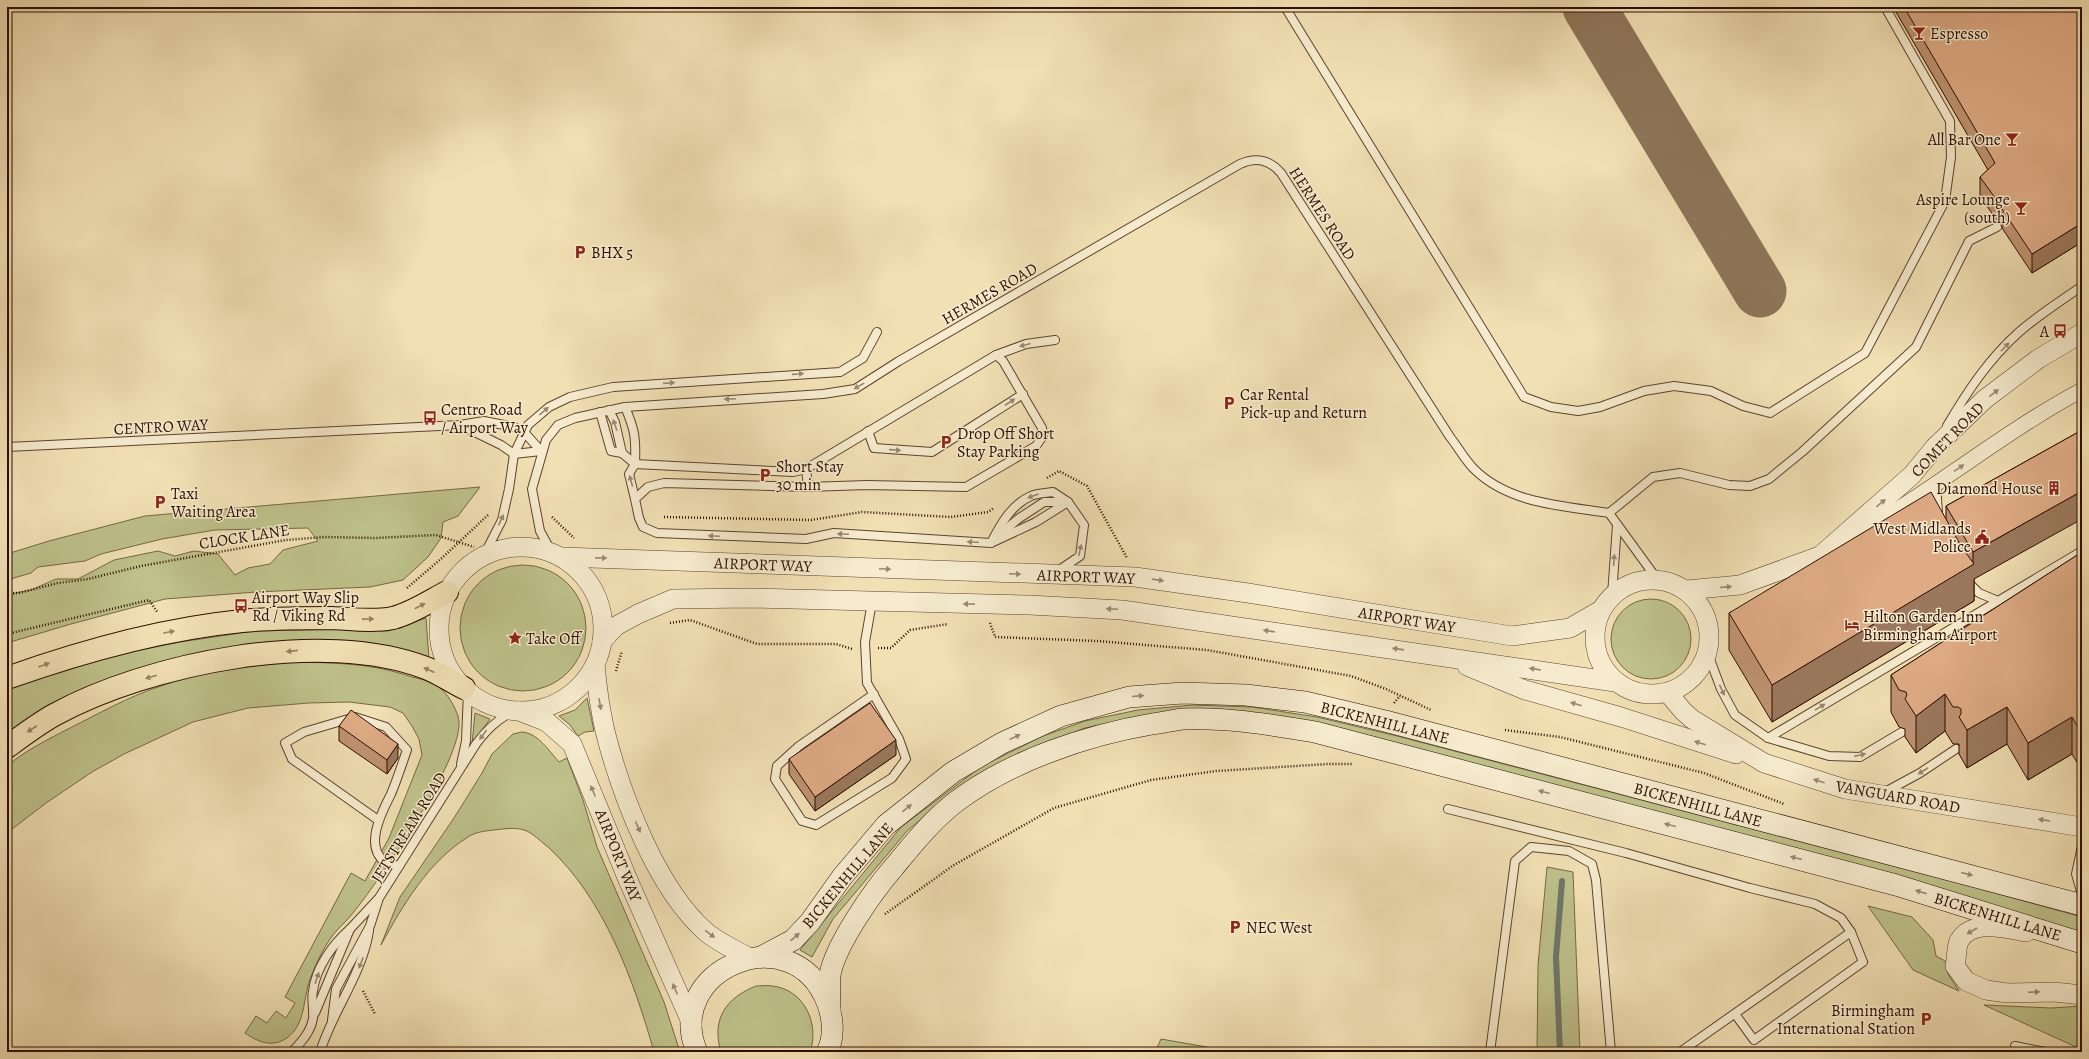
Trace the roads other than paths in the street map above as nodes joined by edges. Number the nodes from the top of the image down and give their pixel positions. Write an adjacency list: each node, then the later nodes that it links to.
1 (1285, 7): 2 (lane)
2 (1886, 7)
3 (1998, 227): 28 (lane)
4 (2082, 286): 18 (lane, one-way to 4)
5 (877, 332): 16 (lane, one-way to 5)
6 (2082, 332): 18 (street, COMET ROAD, one-way to 6)
7 (1055, 340): 8 (lane, one-way to 8)
8 (996, 355): 10 (lane); 15 (lane)
9 (2082, 390): 24 (street, one-way to 9)
10 (1023, 394): 15 (lane, one-way to 10); 25 (lane)
11 (624, 407): 12 (lane, HERMES ROAD); 22 (lane); 28 (lane, HERMES ROAD, one-way to 11)
12 (609, 410): 13 (lane, HERMES ROAD); 20 (lane, one-way to 12)
13 (600, 412): 19 (lane, HERMES ROAD); 20 (lane)
14 (460, 425): 16 (lane, CENTRO WAY); 17 (lane, CENTRO WAY); 21 (lane)
15 (868, 431): 23 (lane)
16 (524, 432): 19 (lane); 21 (lane)
17 (7, 447)
18 (1935, 447): 35 (street, COMET ROAD, one-way to 18)
19 (541, 451): 21 (lane); 34 (lane, HERMES ROAD)
20 (622, 453): 22 (lane)
21 (514, 454): 33 (lane, one-way to 21)
22 (635, 464): 23 (lane); 26 (lane, one-way to 22)
23 (806, 469): 25 (lane)
24 (1936, 485): 29 (lane); 35 (street)
25 (808, 487): 26 (lane)
26 (635, 499): 31 (lane, one-way to 26)
27 (1068, 502): 31 (lane); 31 (lane); 31 (lane, one-way to 31); 37 (lane, one-way to 27)
28 (1609, 513): 30 (lane)
29 (1939, 518)
30 (1617, 525): 38 (lane); 43 (lane, one-way to 30)
31 (991, 543)
32 (2082, 551): 41 (lane)
33 (484, 555): 34 (street); 40 (street)
34 (557, 555): 37 (street, AIRPORT WAY, one-way to 37); 44 (street)
35 (1820, 556): 39 (street, one-way to 35)
36 (1962, 573): 41 (lane)
37 (1053, 575): 43 (street, AIRPORT WAY, one-way to 43)
38 (1657, 579): 39 (street); 43 (street)
39 (1687, 590): 46 (street)
40 (447, 592): 48 (highway, one-way to 40); 50 (street)
41 (1998, 601): 55 (lane, one-way to 41)
42 (872, 602): 44 (street, AIRPORT WAY); 45 (street, AIRPORT WAY, one-way to 42); 52 (lane)
43 (1606, 603): 49 (street)
44 (602, 642): 47 (street)
45 (1436, 654): 49 (street, AIRPORT WAY, one-way to 45); 58 (street, one-way to 45)
46 (1708, 654): 51 (street); 55 (lane, one-way to 55)
47 (594, 665): 53 (street); 72 (street, AIRPORT WAY, one-way to 72)
48 (7, 678)
49 (1615, 682): 51 (street)
50 (466, 690): 53 (street, AIRPORT WAY); 56 (highway, one-way to 56); 59 (lane, JETSTREAM ROAD)
51 (1668, 693): 58 (street, VANGUARD ROAD)
52 (874, 694): 52 (lane)
53 (516, 711): 59 (lane, JETSTREAM ROAD, one-way to 59); 77 (street, AIRPORT WAY, one-way to 53)
54 (1902, 732): 55 (lane, one-way to 54)
55 (1768, 738)
56 (7, 747)
57 (1956, 749): 60 (lane, one-way to 60)
58 (1764, 763): 60 (street, VANGUARD ROAD, one-way to 58)
59 (460, 771): 65 (lane, JETSTREAM ROAD)
60 (1881, 794): 63 (street, VANGUARD ROAD, one-way to 60)
61 (1448, 809): 70 (lane)
62 (378, 820): 62 (lane); 65 (lane)
63 (2082, 827)
64 (2082, 846): 66 (lane)
65 (399, 866): 67 (lane, JETSTREAM ROAD)
66 (2082, 895)
67 (379, 898): 69 (lane); 82 (lane, one-way to 82)
68 (2082, 905): 72 (main road, BICKENHILL LANE, one-way to 68)
69 (350, 929): 76 (lane); 76 (lane, one-way to 69)
70 (1851, 932): 75 (lane); 75 (lane)
71 (2074, 940): 73 (street, one-way to 73); 74 (main road, BICKENHILL LANE, one-way to 74)
72 (756, 957): 74 (main road); 77 (main road)
73 (2082, 995)
74 (830, 1010): 84 (main road)
75 (1735, 1014): 87 (lane)
76 (313, 1020): 81 (lane)
77 (692, 1024): 83 (main road)
78 (2015, 1046): 88 (lane)
79 (277, 1052): 80 (lane)
80 (283, 1052)
81 (292, 1052)
82 (320, 1052)
83 (697, 1052)
84 (827, 1052)
85 (1490, 1052): 86 (lane)
86 (1611, 1052)
87 (1680, 1052)
88 (2045, 1052)

